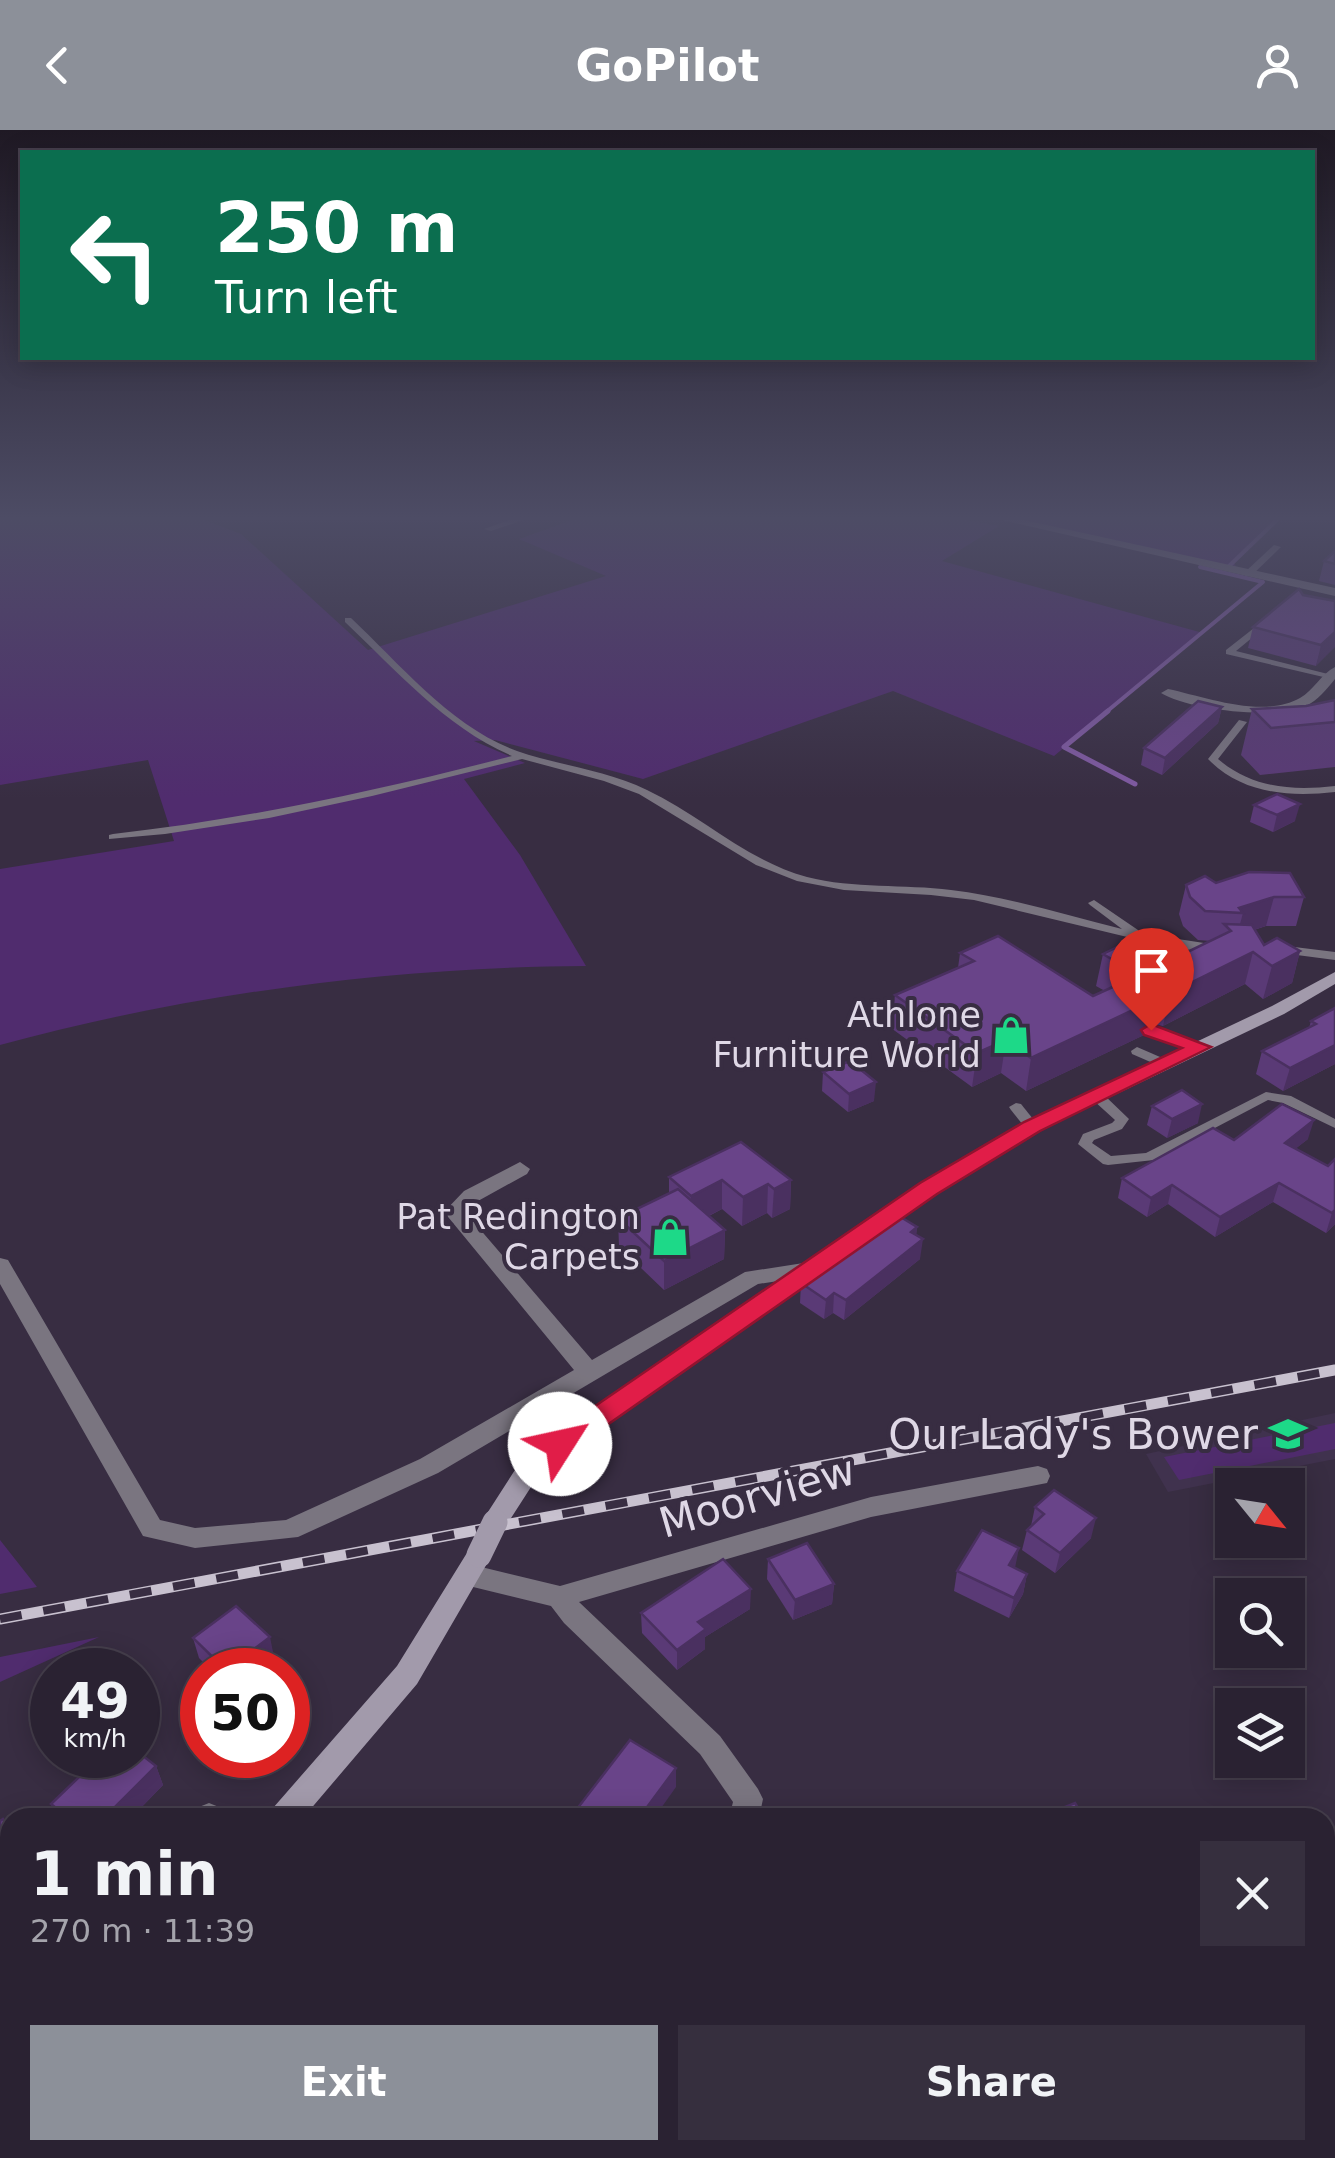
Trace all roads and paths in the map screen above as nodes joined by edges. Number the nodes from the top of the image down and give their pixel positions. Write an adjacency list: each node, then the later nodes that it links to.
1 (1274, 616): 3 (lane)
2 (348, 620): 8 (lane)
3 (1235, 648): 4 (lane); 5 (lane)
4 (1267, 656)
5 (1332, 674): 6 (street)
6 (1168, 693)
7 (1242, 722): 9 (lane)
8 (526, 755): 10 (lane); 12 (lane)
9 (1335, 789)
10 (112, 837)
11 (1094, 904): 12 (lane)
12 (1173, 944): 14 (lane)
13 (1262, 949): 15 (lane)
14 (1227, 950)
15 (1335, 956)
16 (1335, 976): 18 (main road)
17 (1151, 1030): 18 (lane)
18 (1200, 1047): 20 (main road)
19 (1137, 1050): 20 (lane)
20 (1162, 1064): 21 (main road)
21 (1098, 1097): 23 (lane); 24 (main road)
22 (1016, 1107): 24 (lane)
23 (1335, 1124)
24 (1032, 1126): 27 (main road)
25 (520, 1170): 28 (street)
26 (0, 1266): 28 (street)
27 (810, 1268): 28 (street); 30 (main road, bridge)
28 (587, 1370)
29 (1038, 1476): 31 (street, Moorview)
30 (474, 1565): 31 (street, Moorview); 32 (main road)
31 (560, 1597): 33 (street)
32 (293, 1808)
33 (744, 1808)

